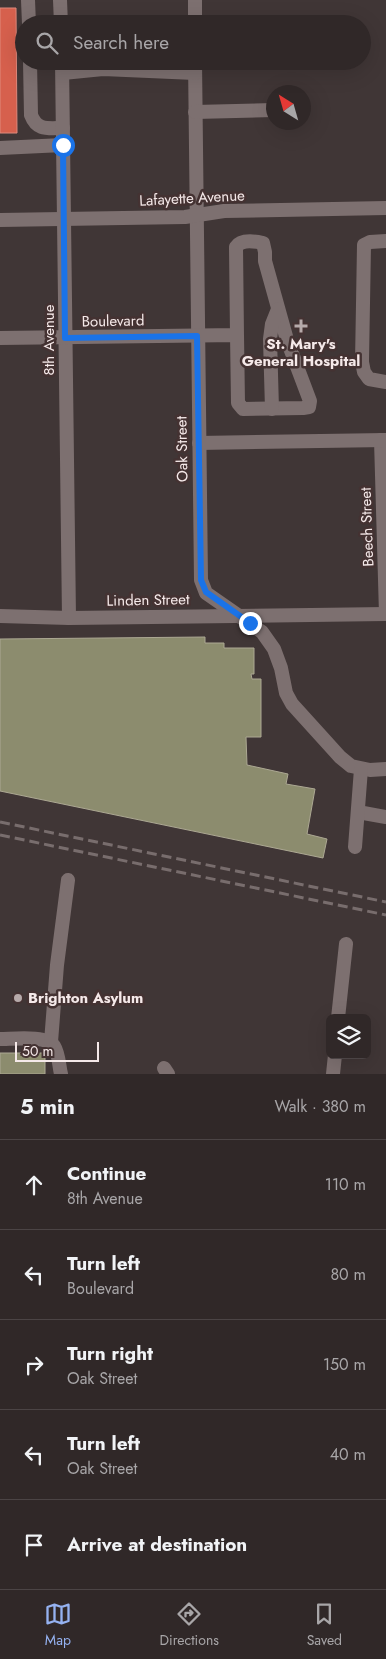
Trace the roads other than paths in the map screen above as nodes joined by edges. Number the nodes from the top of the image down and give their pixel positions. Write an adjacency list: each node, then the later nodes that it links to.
1 (28, 0): 4 (street)
2 (60, 0): 5 (street)
3 (195, 0): 6 (street)
4 (29, 15)
5 (61, 15)
6 (195, 15)
7 (30, 70): 12 (street)
8 (63, 70): 12 (street, 8th Avenue)
9 (195, 70): 11 (street, Oak Street)
10 (266, 110): 11 (street)
11 (195, 112): 16 (street, Oak Street)
12 (62, 128): 13 (street, 8th Avenue)
13 (63, 145): 14 (street); 17 (street, 8th Avenue)
14 (0, 148)
15 (386, 208): 16 (street, Lafayette Avenue)
16 (197, 215): 17 (street, Lafayette Avenue); 22 (street, Oak Street)
17 (65, 219): 18 (street, Lafayette Avenue); 24 (street, 8th Avenue)
18 (0, 220)
19 (386, 241): 25 (street)
20 (278, 309): 21 (street); 26 (street); 26 (street)
21 (237, 335): 22 (street, Boulevard); 26 (street)
22 (197, 336): 24 (street, Boulevard); 28 (street, Oak Street)
23 (0, 338): 24 (street, Boulevard)
24 (65, 338): 32 (street, 8th Avenue)
25 (386, 382)
26 (272, 409)
27 (383, 440): 28 (street); 29 (street, Beech Street)
28 (199, 444): 30 (street, Oak Street)
29 (386, 614): 30 (street, Linden Street)
30 (238, 615): 32 (street, Linden Street); 33 (street, Oak Street)
31 (0, 616): 32 (street, Linden Street)
32 (68, 618)
33 (361, 769): 34 (street); 35 (street)
34 (386, 769)
35 (358, 812): 36 (street); 37 (street)
36 (386, 817)
37 (355, 847)
38 (68, 880): 42 (street)
39 (346, 944): 40 (street)
40 (338, 1014)
41 (0, 1039): 42 (street)
42 (51, 1042): 44 (street)
43 (335, 1059): 45 (street)
44 (61, 1074)
45 (333, 1074)

